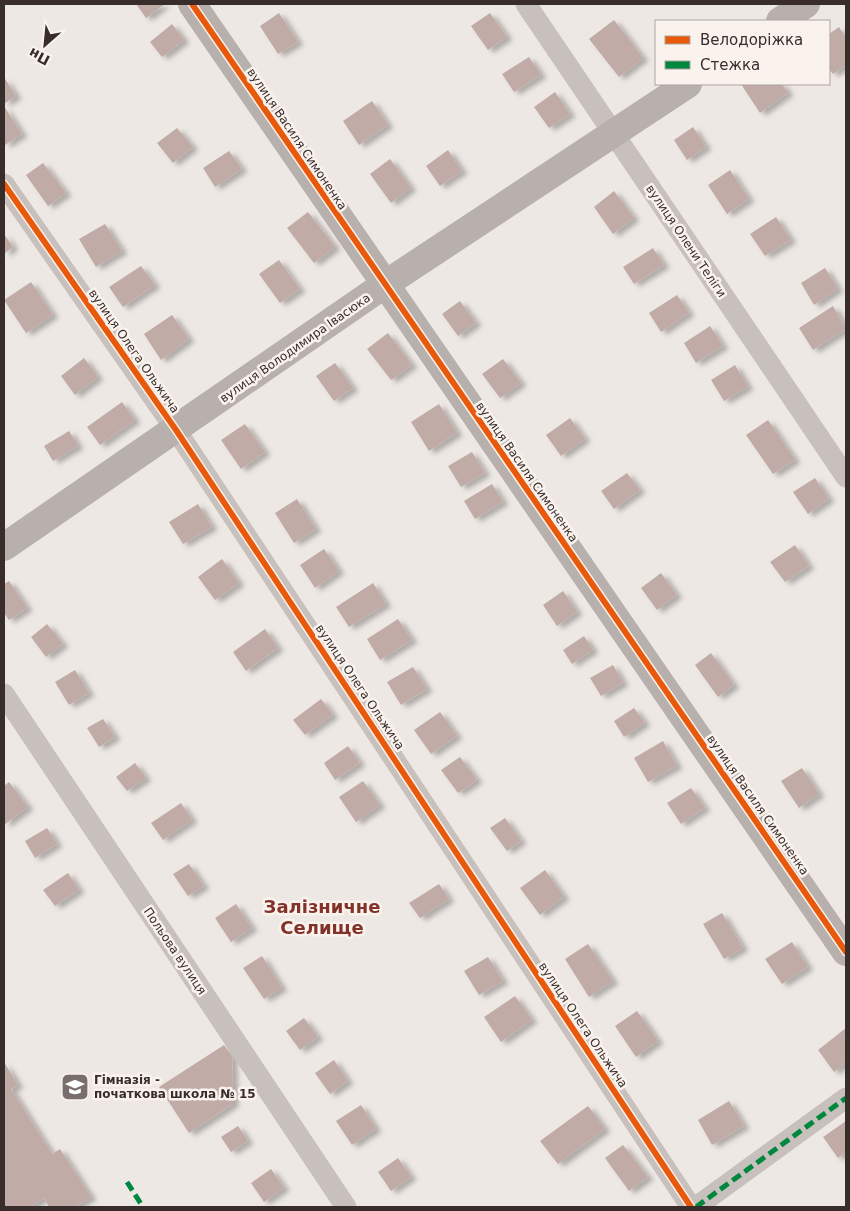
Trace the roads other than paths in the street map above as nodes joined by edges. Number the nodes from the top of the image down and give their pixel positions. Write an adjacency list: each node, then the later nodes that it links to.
1 (192, 4): 8 (street, вулиця Василя Симоненка)
2 (526, 4): 6 (street, вулиця Олени Теліги)
3 (806, 4): 4 (street)
4 (782, 20)
5 (686, 85): 6 (street, вулиця Володимира Івасюка)
6 (613, 134): 8 (street, вулиця Володимира Івасюка); 10 (street, вулиця Олени Теліги)
7 (4, 184): 9 (street, вулиця Олега Ольжича)
8 (384, 286): 9 (street, вулиця Володимира Івасюка); 13 (street, вулиця Василя Симоненка)
9 (176, 430): 11 (street, вулиця Володимира Івасюка); 16 (street, вулиця Олега Ольжича)
10 (846, 477)
11 (4, 548)
12 (4, 694): 15 (street, Польова вулиця)
13 (846, 952)
14 (846, 1098): 17 (street)
15 (346, 1207)
16 (691, 1207)
17 (696, 1207)

